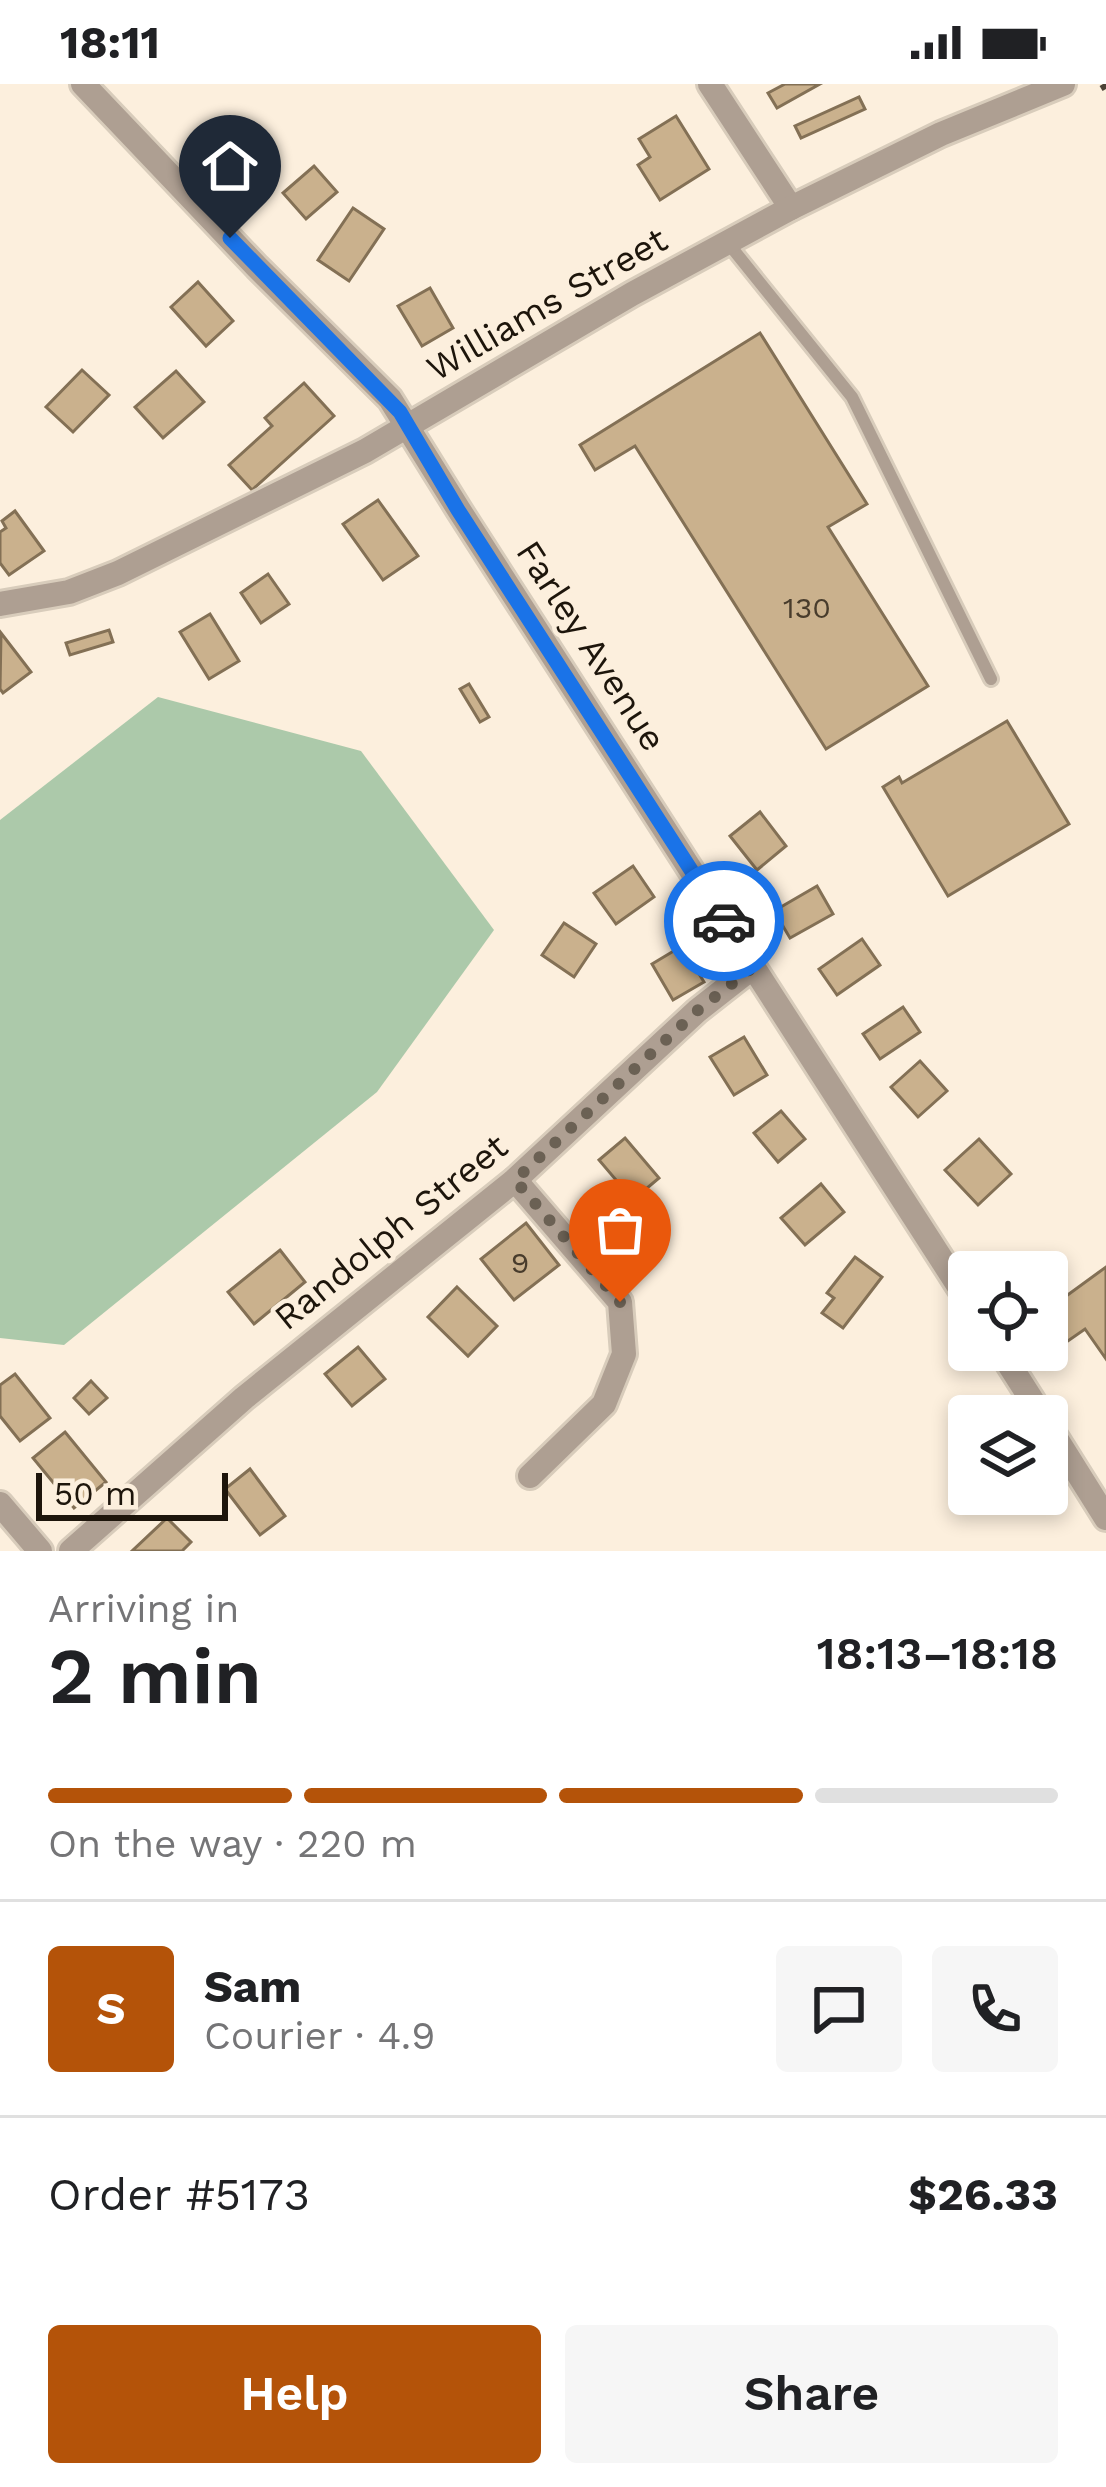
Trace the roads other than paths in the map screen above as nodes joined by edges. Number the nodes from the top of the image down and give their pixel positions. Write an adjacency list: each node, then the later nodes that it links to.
1 (83, 84): 6 (street, Farley Avenue)
2 (710, 84): 4 (street)
3 (1063, 84): 4 (street, Williams Street)
4 (791, 208): 5 (street, Williams Street)
5 (728, 242): 6 (street, Williams Street); 8 (lane)
6 (410, 426): 7 (street, Williams Street); 9 (street, Farley Avenue)
7 (0, 604)
8 (991, 679)
9 (753, 967): 10 (street, Randolph Street); 11 (street, Farley Avenue)
10 (515, 1180): 13 (street); 17 (street, Randolph Street)
11 (948, 1269)
12 (1068, 1457): 15 (street)
13 (530, 1476)
14 (0, 1504): 16 (street)
15 (1106, 1518)
16 (40, 1551)
17 (71, 1551)

